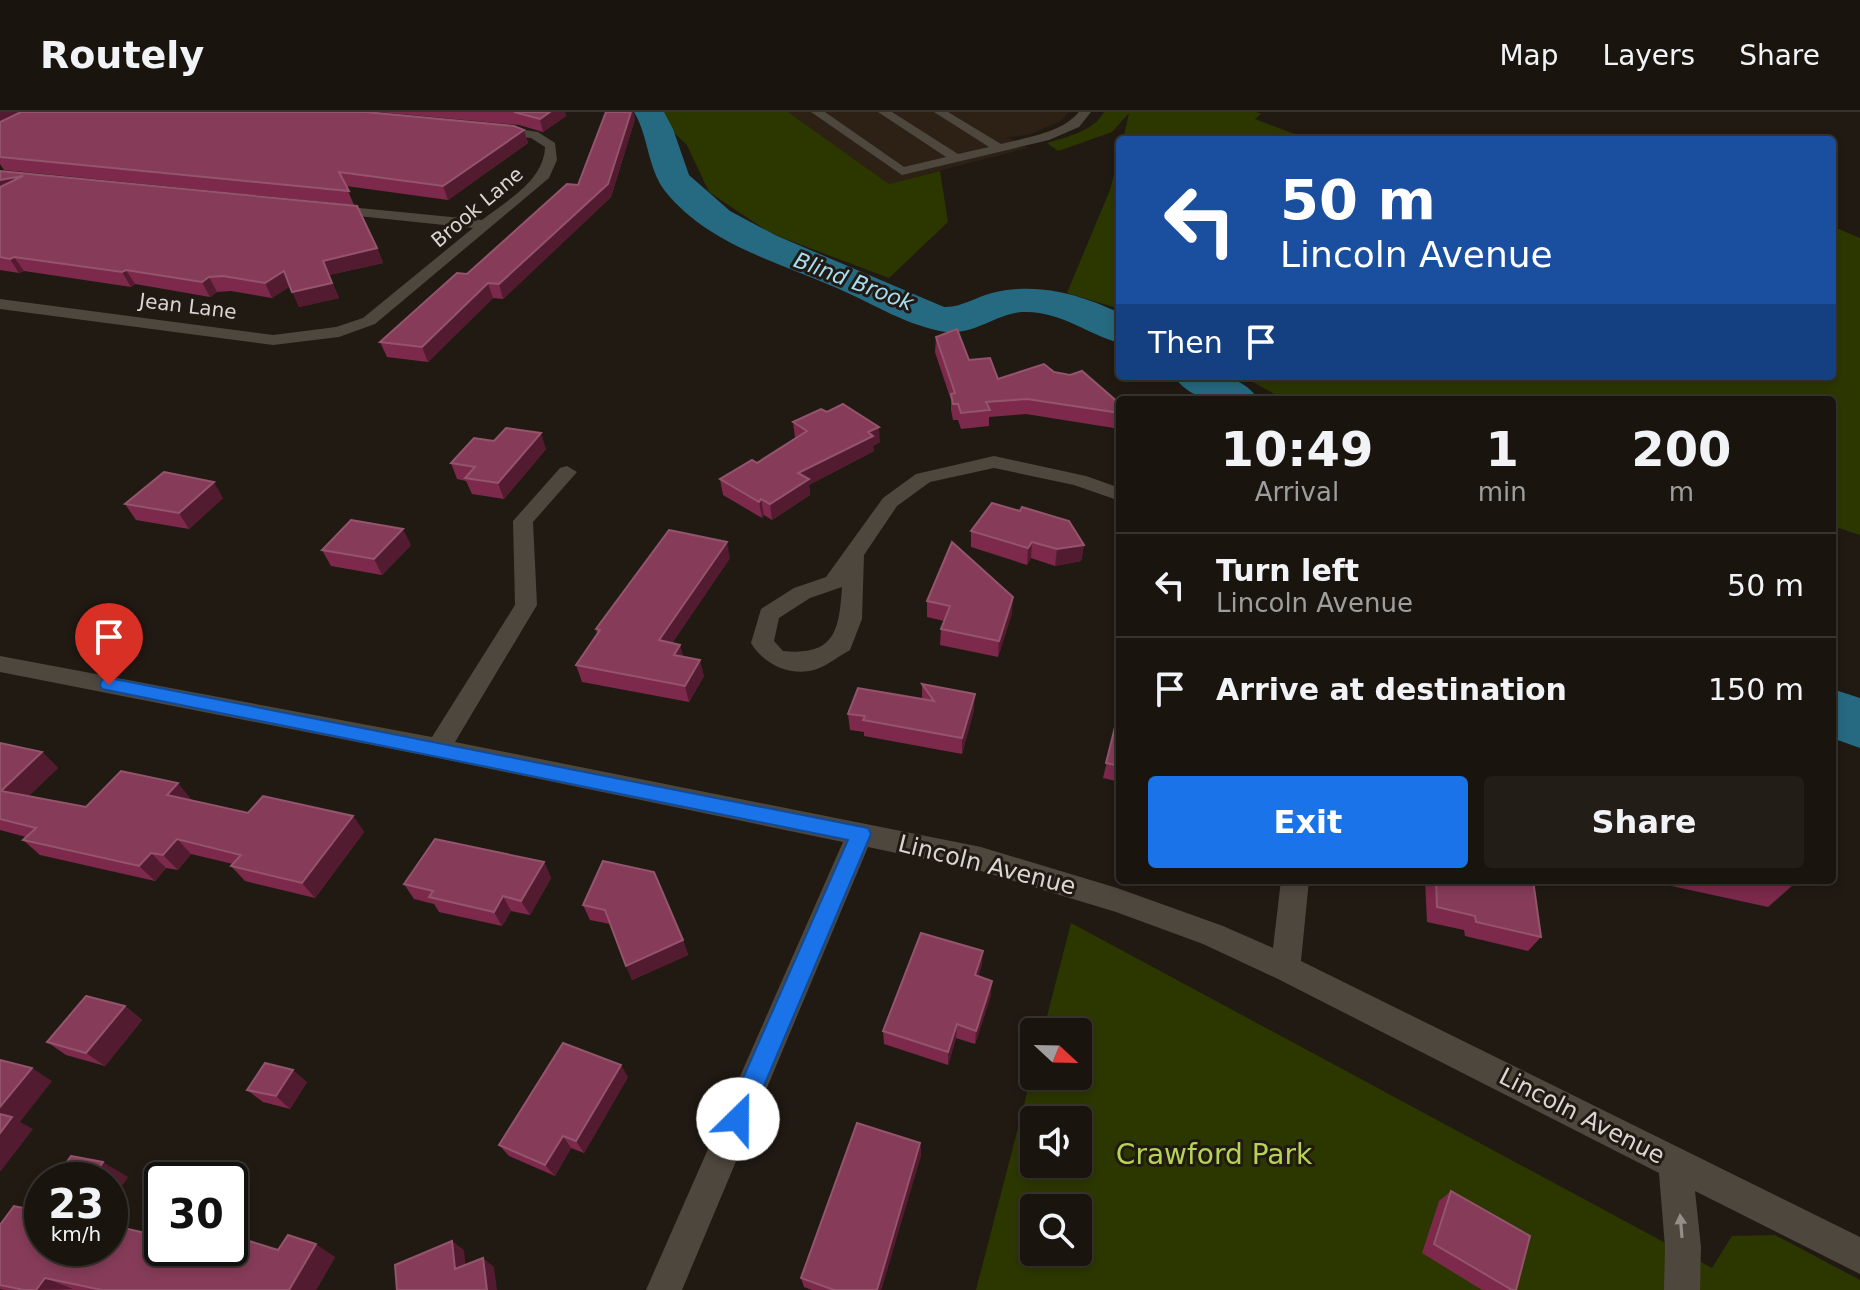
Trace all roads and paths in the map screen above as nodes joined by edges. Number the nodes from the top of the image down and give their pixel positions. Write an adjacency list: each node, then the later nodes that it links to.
1 (817, 112): 7 (street)
2 (884, 112): 7 (street)
3 (940, 112): 6 (street)
4 (1085, 112): 6 (street)
5 (483, 128): 9 (street, Brook Lane)
6 (1000, 148): 7 (street)
7 (956, 158)
8 (314, 208): 9 (street)
9 (487, 225): 11 (street, Brook Lane)
10 (0, 304): 11 (street, Jean Lane)
11 (369, 321)
12 (567, 472): 16 (street)
13 (1116, 494): 14 (street)
14 (854, 556): 14 (street)
15 (0, 664): 16 (street, Lincoln Avenue)
16 (438, 748): 17 (street, Lincoln Avenue)
17 (860, 834): 19 (street, Lincoln Avenue); 22 (street)
18 (1295, 884): 19 (street)
19 (1286, 968): 20 (street, Lincoln Avenue)
20 (1675, 1163): 21 (street, Lincoln Avenue); 23 (street, one-way to 20)
21 (1860, 1256)
22 (664, 1290)
23 (1682, 1290)

